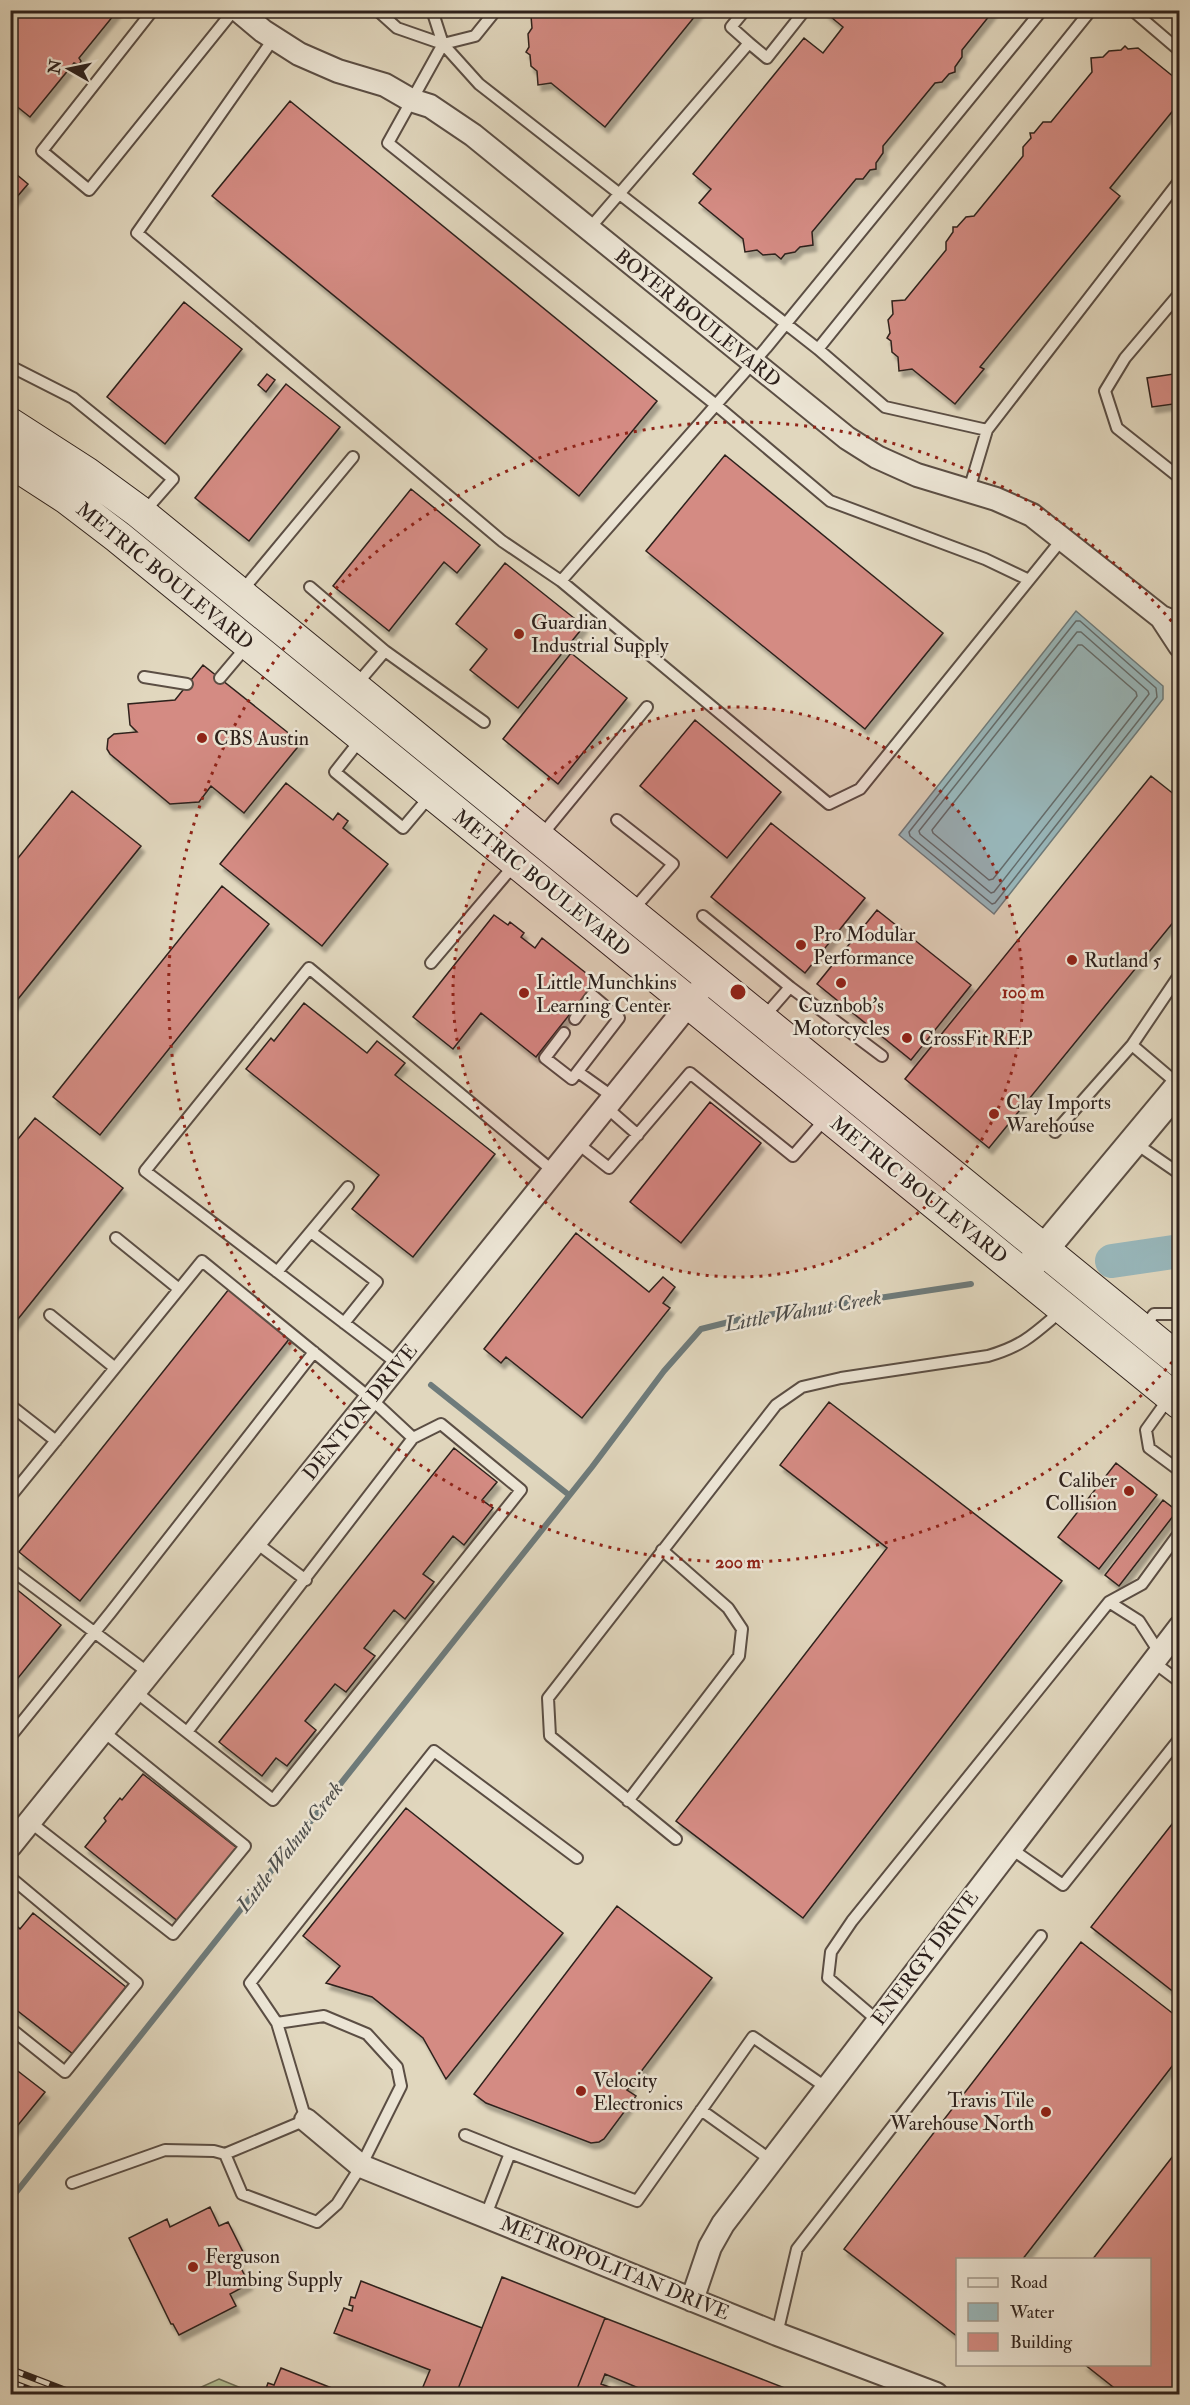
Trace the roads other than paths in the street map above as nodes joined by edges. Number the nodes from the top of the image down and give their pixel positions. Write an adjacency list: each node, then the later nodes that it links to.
1 (153, 10): 2 (lane)
2 (236, 10): 11 (street, BOYER BOULEVARD)
3 (377, 10): 13 (lane)
4 (432, 10): 13 (lane)
5 (496, 10): 13 (lane)
6 (745, 10): 12 (lane)
7 (806, 10): 12 (lane)
8 (1042, 10): 20 (lane)
9 (1091, 10): 21 (lane)
10 (1132, 10): 14 (lane)
11 (274, 38): 15 (street, BOYER BOULEVARD); 34 (lane)
12 (749, 43): 17 (lane)
13 (443, 44): 15 (lane); 17 (lane)
14 (1179, 51)
15 (411, 100): 18 (street, BOYER BOULEVARD); 24 (lane)
16 (1179, 180): 26 (lane)
17 (620, 193): 18 (lane); 20 (lane)
18 (589, 229): 22 (street, BOYER BOULEVARD)
19 (1179, 293): 29 (lane)
20 (786, 323): 21 (lane); 22 (lane)
21 (818, 348): 26 (lane)
22 (753, 363): 24 (lane); 30 (street, BOYER BOULEVARD)
23 (10, 366): 31 (lane)
24 (716, 405): 33 (lane); 34 (lane)
25 (10, 424): 31 (main road, METRIC BOULEVARD)
26 (987, 430): 30 (lane)
27 (353, 457): 36 (lane)
28 (10, 461): 38 (main road, METRIC BOULEVARD)
29 (1179, 478)
30 (969, 490): 32 (street, BOYER BOULEVARD)
31 (142, 514): 36 (main road, METRIC BOULEVARD)
32 (1063, 538): 33 (lane); 37 (street, BOYER BOULEVARD)
33 (1029, 580): 34 (lane)
34 (561, 581)
35 (310, 587): 40 (lane)
36 (238, 595): 44 (main road, METRIC BOULEVARD)
37 (1170, 621): 39 (street, BOYER BOULEVARD)
38 (250, 644): 42 (lane); 47 (main road, METRIC BOULEVARD)
39 (1179, 646)
40 (385, 651): 44 (lane); 46 (lane)
41 (144, 677): 43 (lane)
42 (220, 678)
43 (188, 684)
44 (353, 688): 50 (main road, METRIC BOULEVARD)
45 (647, 707): 50 (lane)
46 (484, 722)
47 (363, 736): 48 (main road, METRIC BOULEVARD); 48 (lane)
48 (433, 793): 51 (main road, METRIC BOULEVARD)
49 (617, 819): 52 (lane)
50 (538, 838): 52 (main road, METRIC BOULEVARD)
51 (517, 862): 54 (lane); 58 (main road, METRIC BOULEVARD)
52 (630, 914): 56 (main road, METRIC BOULEVARD)
53 (703, 916): 57 (lane)
54 (431, 963)
55 (1179, 974): 62 (lane)
56 (710, 978): 58 (street, DENTON DRIVE); 60 (main road, METRIC BOULEVARD)
57 (790, 987): 60 (lane); 63 (lane)
58 (690, 1003): 66 (street, DENTON DRIVE); 67 (main road, METRIC BOULEVARD)
59 (575, 1019): 64 (lane)
60 (761, 1021): 77 (main road, METRIC BOULEVARD)
61 (564, 1033): 64 (lane)
62 (1132, 1045): 65 (lane); 68 (lane)
63 (882, 1056)
64 (578, 1071): 66 (lane)
65 (1179, 1085): 70 (street)
66 (610, 1102): 69 (lane); 71 (street, DENTON DRIVE)
67 (828, 1116): 69 (lane); 79 (main road, METRIC BOULEVARD)
68 (1055, 1132)
69 (638, 1135): 71 (lane)
70 (1133, 1142): 73 (lane); 77 (street)
71 (576, 1143): 72 (street, DENTON DRIVE)
72 (553, 1171): 78 (lane); 88 (street, DENTON DRIVE)
73 (1179, 1174)
74 (348, 1187): 75 (lane)
75 (311, 1232): 78 (lane); 84 (lane)
76 (116, 1238): 80 (lane)
77 (1043, 1251): 79 (street); 81 (main road, METRIC BOULEVARD)
78 (277, 1272): 84 (lane)
79 (1023, 1275): 81 (main road, METRIC BOULEVARD)
80 (179, 1289): 86 (lane); 89 (lane)
81 (1074, 1296): 85 (main road, METRIC BOULEVARD); 91 (main road, METRIC BOULEVARD); 99 (lane)
82 (1179, 1314): 85 (lane)
83 (50, 1315): 89 (lane)
84 (344, 1323): 88 (lane)
85 (1141, 1330): 87 (main road, METRIC BOULEVARD)
86 (314, 1352): 90 (lane); 104 (lane)
87 (1179, 1361)
88 (398, 1364): 90 (street, DENTON DRIVE)
89 (115, 1368): 94 (lane)
90 (370, 1398): 93 (lane); 98 (street, DENTON DRIVE)
91 (1175, 1400): 95 (lane)
92 (10, 1405): 94 (lane)
93 (413, 1438): 101 (lane); 110 (lane)
94 (56, 1441): 96 (lane)
95 (1179, 1471)
96 (10, 1497)
97 (1179, 1532): 102 (lane)
98 (255, 1542): 101 (lane); 106 (street, DENTON DRIVE)
99 (662, 1550): 113 (lane); 113 (lane)
100 (10, 1569): 104 (lane)
101 (306, 1580): 110 (lane)
102 (1109, 1602): 105 (lane); 121 (lane)
103 (1179, 1627): 105 (street, ENERGY DRIVE)
104 (95, 1632): 106 (lane); 111 (lane)
105 (1156, 1657): 107 (lane); 117 (street, ENERGY DRIVE)
106 (150, 1674): 108 (street, DENTON DRIVE)
107 (1179, 1682)
108 (136, 1692): 109 (street, DENTON DRIVE); 110 (lane)
109 (104, 1732): 114 (street, DENTON DRIVE); 114 (lane)
110 (187, 1732)
111 (10, 1737)
112 (1179, 1738): 117 (lane)
113 (628, 1801): 115 (lane)
114 (30, 1822): 116 (street, DENTON DRIVE)
115 (676, 1839)
116 (10, 1846)
117 (1010, 1847): 121 (street, ENERGY DRIVE)
118 (577, 1858): 122 (lane)
119 (10, 1877): 123 (lane)
120 (1041, 1936): 135 (lane)
121 (877, 2020): 124 (street, ENERGY DRIVE)
122 (277, 2023): 126 (lane); 131 (lane)
123 (10, 2028)
124 (827, 2088): 125 (lane); 130 (street, ENERGY DRIVE)
125 (701, 2110): 128 (lane); 130 (lane)
126 (306, 2120): 129 (lane); 131 (street, METROPOLITAN DRIVE)
127 (465, 2135): 128 (lane)
128 (510, 2153): 133 (lane)
129 (225, 2154): 131 (lane); 132 (lane)
130 (771, 2160): 134 (street, ENERGY DRIVE)
131 (361, 2166): 133 (street, METROPOLITAN DRIVE)
132 (72, 2182)
133 (486, 2215): 134 (street, METROPOLITAN DRIVE)
134 (692, 2300): 135 (street, METROPOLITAN DRIVE)
135 (777, 2334): 136 (street, METROPOLITAN DRIVE)
136 (936, 2394)

